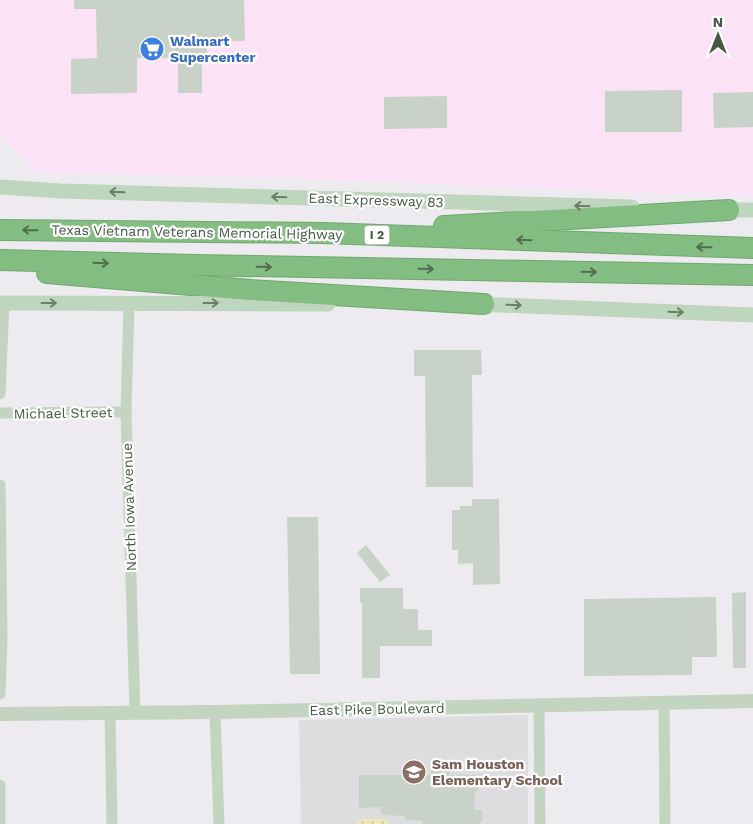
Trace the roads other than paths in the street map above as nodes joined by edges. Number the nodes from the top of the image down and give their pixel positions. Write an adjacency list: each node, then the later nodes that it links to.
1 (0, 187): 2 (main road, East Expressway 83, one-way to 1)
2 (729, 210): 3 (main road, East Expressway 83); 5 (highway)
3 (753, 210)
4 (0, 230): 5 (highway, Texas Vietnam Veterans Memorial Highway / I 2, one-way to 4)
5 (323, 233): 6 (highway, Texas Vietnam Veterans Memorial Highway / I 2, one-way to 5)
6 (753, 248)
7 (0, 260): 9 (highway, one-way to 9)
8 (0, 268): 12 (highway)
9 (753, 275)
10 (2, 303): 11 (main road, one-way to 11); 14 (street)
11 (129, 303): 12 (main road, one-way to 12); 15 (street, North Iowa Avenue)
12 (484, 304): 13 (main road, one-way to 13)
13 (753, 315)
14 (0, 394)
15 (126, 412): 16 (street, Michael Street); 23 (street, North Iowa Avenue)
16 (0, 413)
17 (0, 485): 18 (street)
18 (0, 694)
19 (753, 701): 20 (street, East Pike Boulevard)
20 (664, 703): 21 (street, East Pike Boulevard); 31 (street)
21 (539, 706): 24 (street, East Pike Boulevard); 30 (street)
22 (110, 712): 23 (street, East Pike Boulevard); 25 (street, East Pike Boulevard); 28 (street)
23 (135, 712): 24 (street, East Pike Boulevard)
24 (215, 712): 29 (street)
25 (0, 714)
26 (0, 785): 27 (street)
27 (0, 824)
28 (112, 824)
29 (219, 824)
30 (540, 824)
31 (665, 824)

